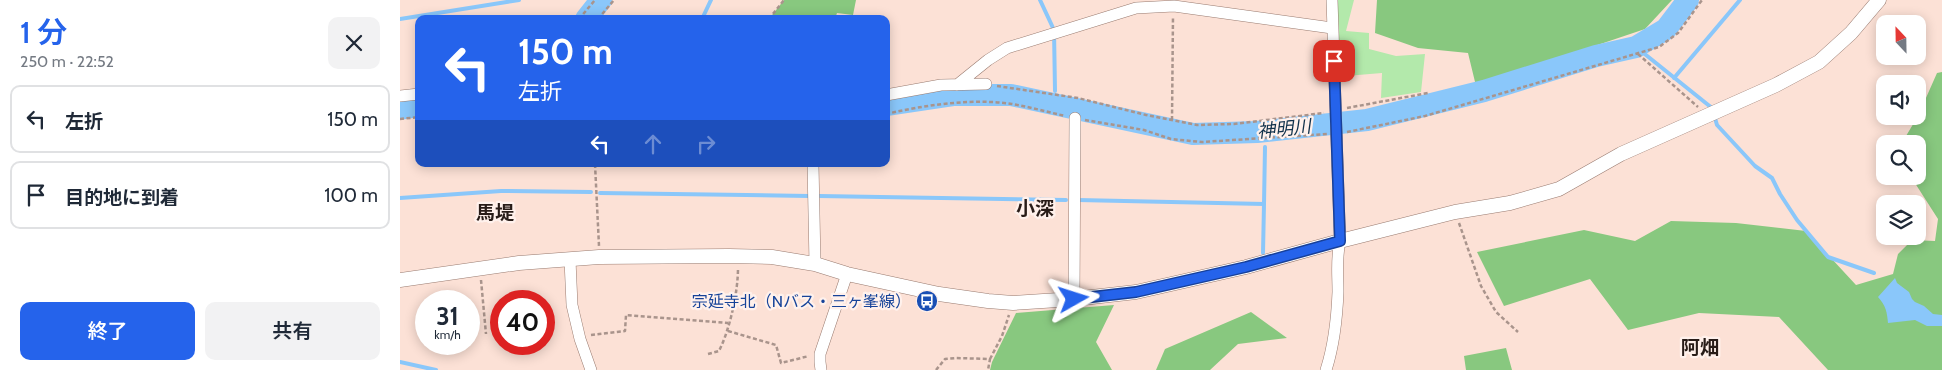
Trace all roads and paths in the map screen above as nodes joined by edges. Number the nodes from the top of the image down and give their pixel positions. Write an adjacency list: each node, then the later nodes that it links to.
1 (595, 0): 8 (path)
2 (614, 0): 9 (path)
3 (784, 0): 10 (path)
4 (1332, 0): 11 (street)
5 (1702, 0): 12 (path)
6 (1879, 0): 21 (street)
7 (1174, 6): 11 (street); 14 (street); 25 (path)
8 (582, 15)
9 (601, 15)
10 (772, 15)
11 (1332, 28): 19 (street)
12 (1638, 54): 21 (path); 26 (path)
13 (986, 84): 14 (street); 25 (path)
14 (957, 85): 17 (street)
15 (1428, 93): 19 (path)
16 (415, 94): 18 (street)
17 (890, 95)
18 (400, 96)
19 (1336, 111): 25 (path); 26 (street)
20 (890, 113): 23 (path)
21 (1706, 115): 29 (street)
22 (415, 117): 24 (path)
23 (1076, 118): 26 (path); 38 (street)
24 (400, 119)
25 (1172, 120)
26 (1336, 132): 30 (street)
27 (596, 167): 32 (path)
28 (813, 167): 34 (street)
29 (1455, 212): 30 (street); 42 (path)
30 (1340, 241): 38 (street); 52 (street)
31 (738, 256): 32 (street); 34 (street); 40 (path)
32 (599, 258): 33 (street)
33 (570, 260): 35 (street); 44 (street)
34 (815, 264): 36 (street)
35 (480, 268): 37 (street); 43 (path)
36 (847, 274): 39 (street); 46 (street)
37 (400, 280)
38 (1074, 299): 39 (street)
39 (1013, 303): 47 (path)
40 (728, 322): 41 (path); 44 (path)
41 (728, 331): 45 (path); 46 (path)
42 (1518, 332)
43 (486, 334)
44 (580, 336): 48 (street)
45 (708, 354)
46 (820, 354): 49 (street)
47 (990, 359): 50 (path); 51 (path)
48 (591, 370)
49 (822, 370)
50 (936, 370)
51 (988, 370)
52 (1326, 370)

